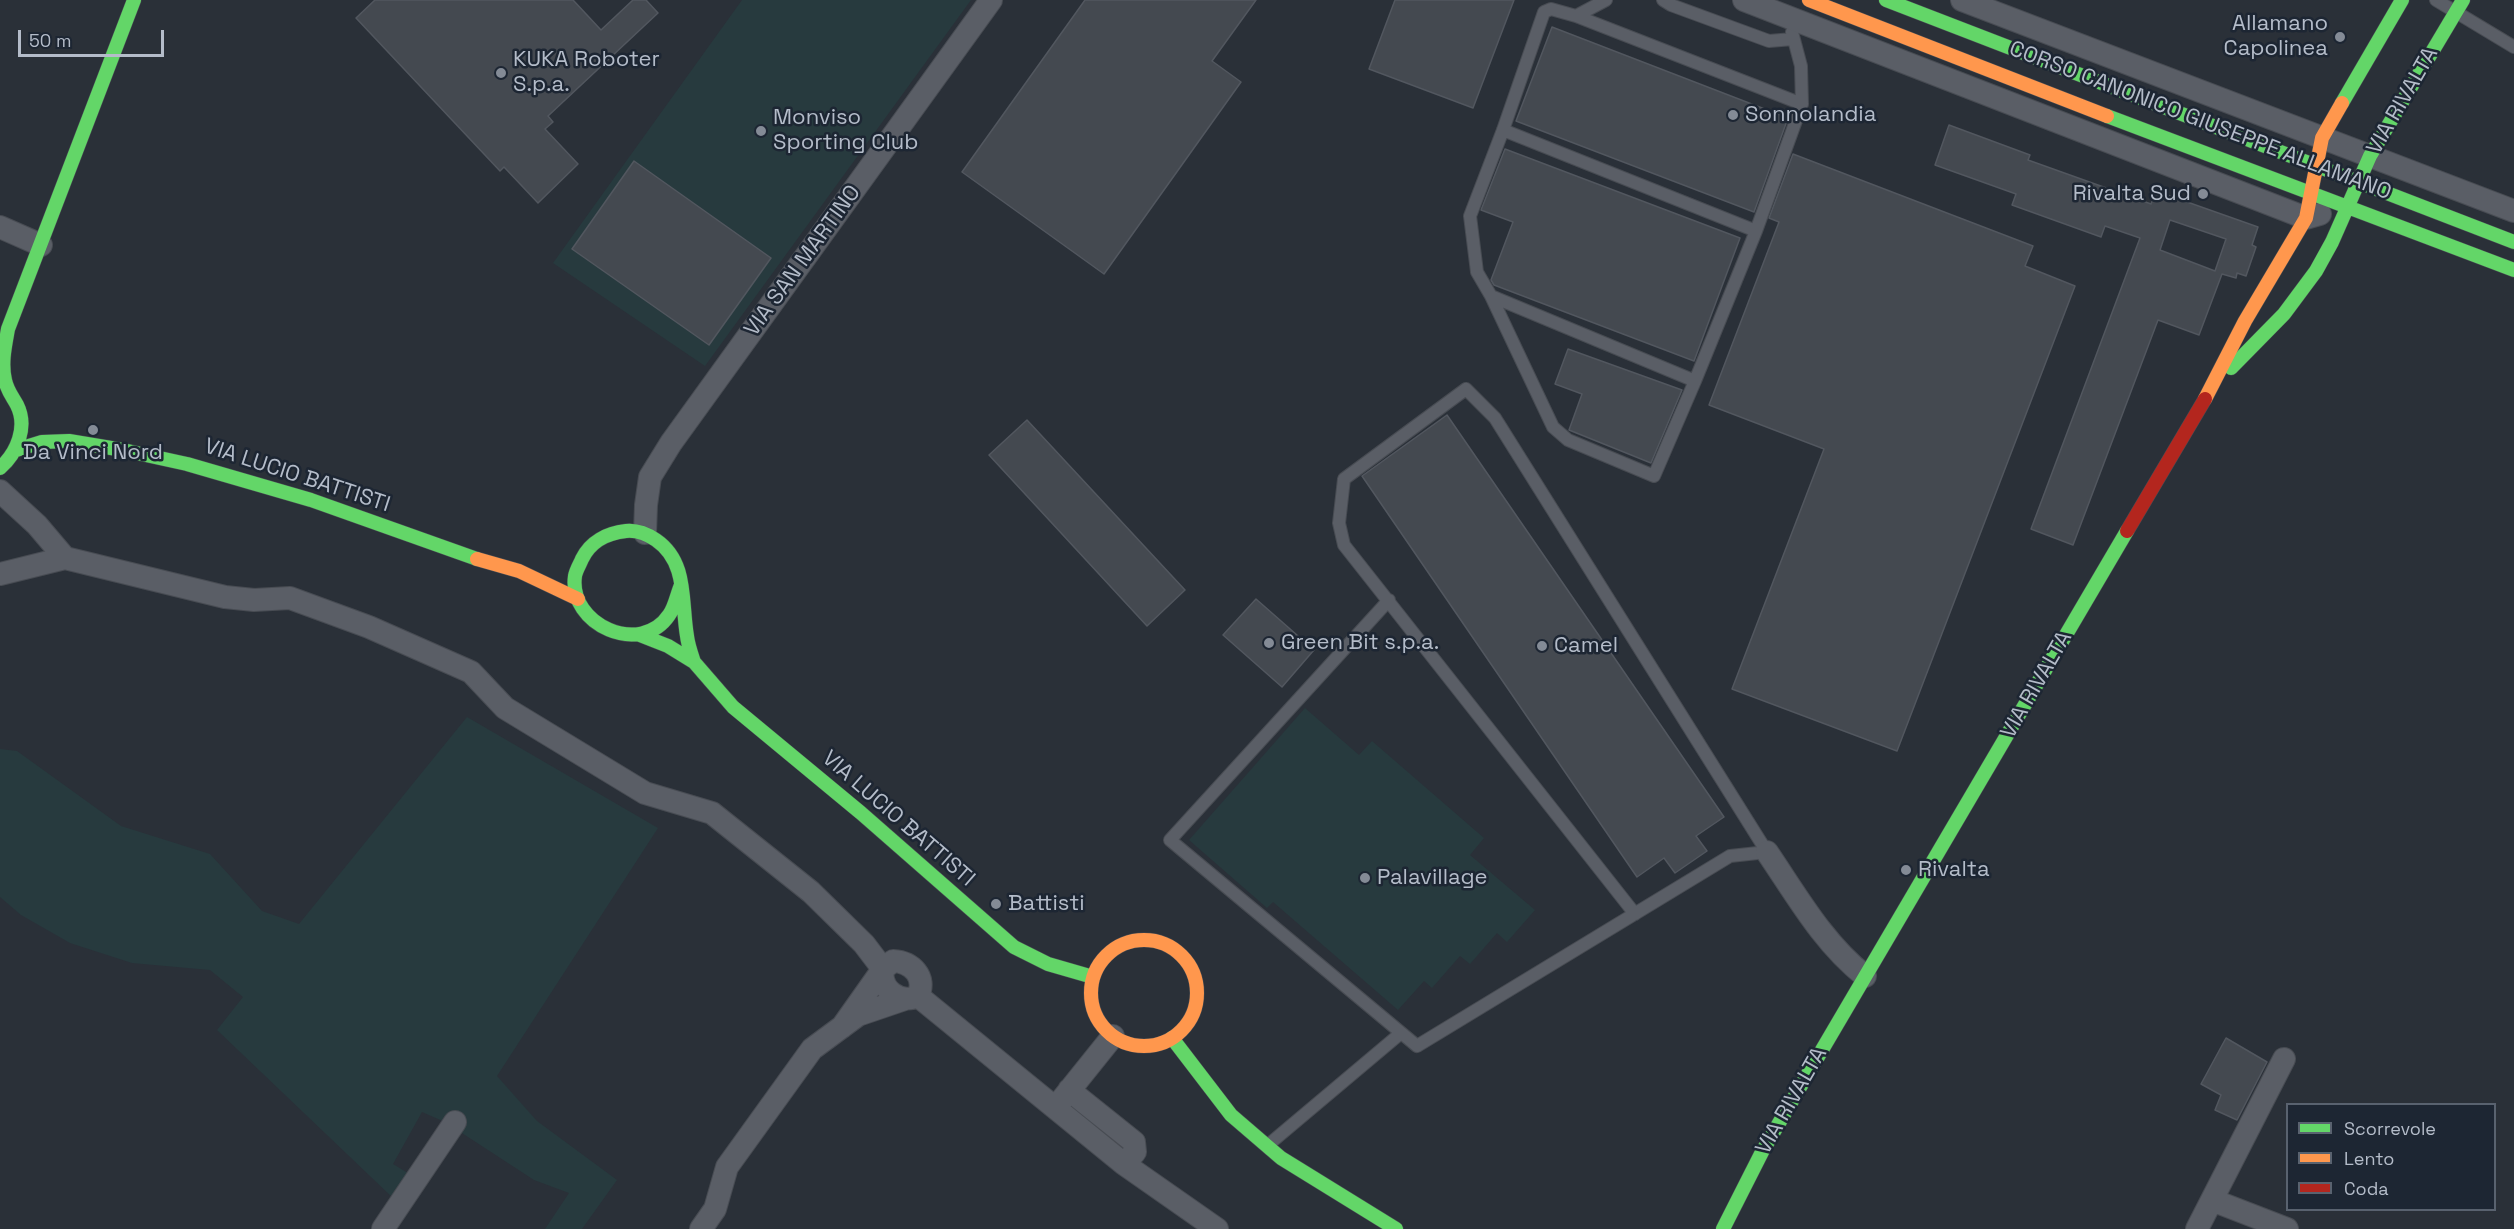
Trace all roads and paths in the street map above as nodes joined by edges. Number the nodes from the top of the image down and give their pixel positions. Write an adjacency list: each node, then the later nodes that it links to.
1 (134, 0): 29 (street)
2 (991, 0): 43 (street, VIA SAN MARTINO)
3 (1606, 0): 12 (lane)
4 (1663, 0): 14 (lane)
5 (1744, 0): 13 (street)
6 (1809, 0): 22 (street, CORSO CANONICO GIUSEPPE ALLAMANO)
7 (1886, 0): 20 (street, CORSO CANONICO GIUSEPPE ALLAMANO)
8 (2402, 0): 18 (street, VIA RIVALTA)
9 (2436, 0): 11 (lane)
10 (1968, 1): 18 (street, CORSO CANONICO GIUSEPPE ALLAMANO)
11 (2459, 6): 15 (lane); 19 (street, VIA RIVALTA)
12 (1576, 16): 16 (lane); 17 (lane)
13 (1787, 17): 14 (lane); 25 (street)
14 (1793, 39): 16 (lane)
15 (2514, 47)
16 (1802, 104): 27 (lane)
17 (1503, 130): 27 (lane); 31 (lane)
18 (2322, 138): 19 (street, CORSO CANONICO GIUSEPPE ALLAMANO); 20 (street, VIA RIVALTA)
19 (2370, 156): 21 (street, VIA RIVALTA); 24 (street, CORSO CANONICO GIUSEPPE ALLAMANO)
20 (2316, 165): 21 (street, CORSO CANONICO GIUSEPPE ALLAMANO); 22 (street, VIA RIVALTA)
21 (2359, 182): 23 (street, VIA RIVALTA); 28 (street, CORSO CANONICO GIUSEPPE ALLAMANO)
22 (2311, 193): 23 (street, CORSO CANONICO GIUSEPPE ALLAMANO); 25 (street, VIA RIVALTA)
23 (2348, 207): 25 (street, CORSO CANONICO GIUSEPPE ALLAMANO); 30 (street, CORSO CANONICO GIUSEPPE ALLAMANO); 35 (street, VIA RIVALTA)
24 (2514, 211)
25 (2306, 218): 35 (street, VIA RIVALTA)
26 (0, 226): 29 (street)
27 (1756, 231): 33 (lane)
28 (2514, 242)
29 (41, 245): 32 (street)
30 (2514, 270)
31 (1491, 296): 33 (lane); 33 (lane)
32 (4, 333): 34 (street)
33 (1695, 381)
34 (3, 387): 36 (street)
35 (2208, 393): 58 (street, VIA RIVALTA)
36 (18, 406): 37 (street); 40 (street)
37 (36, 422)
38 (51, 428): 39 (street, VIA LUCIO BATTISTI)
39 (79, 442): 40 (street, VIA LUCIO BATTISTI); 48 (street, VIA LUCIO BATTISTI)
40 (16, 450): 41 (street)
41 (0, 468)
42 (0, 491): 45 (street)
43 (645, 533): 44 (street); 50 (street, VIA LUCIO BATTISTI)
44 (601, 537): 46 (street); 51 (street)
45 (65, 558): 49 (street); 57 (street)
46 (563, 561)
47 (538, 562): 48 (street, VIA LUCIO BATTISTI)
48 (498, 564): 51 (street, VIA LUCIO BATTISTI)
49 (0, 574)
50 (681, 585): 53 (street); 54 (street, VIA LUCIO BATTISTI)
51 (578, 599): 53 (street, VIA LUCIO BATTISTI)
52 (1389, 600): 55 (lane); 56 (lane); 62 (lane)
53 (640, 635): 54 (street, VIA LUCIO BATTISTI)
54 (694, 662): 59 (street, VIA LUCIO BATTISTI)
55 (1767, 852): 56 (lane); 58 (street)
56 (1635, 914): 62 (lane)
57 (883, 969): 60 (street); 60 (street); 61 (street)
58 (1865, 976): 76 (street, VIA RIVALTA)
59 (1093, 977): 63 (street); 64 (street)
60 (911, 997): 61 (street); 67 (street)
61 (842, 1027): 73 (street)
62 (1401, 1033): 69 (lane)
63 (1113, 1036): 64 (street); 66 (street)
64 (1172, 1038): 69 (street)
65 (2284, 1059): 71 (street)
66 (1070, 1090): 67 (street); 70 (street)
67 (1056, 1108): 70 (street)
68 (455, 1122): 72 (street)
69 (1267, 1146): 75 (street)
70 (1124, 1164): 74 (street)
71 (2212, 1200): 77 (street); 78 (street)
72 (383, 1229)
73 (701, 1229)
74 (1217, 1229)
75 (1396, 1229)
76 (1723, 1229)
77 (2197, 1229)
78 (2287, 1229)

